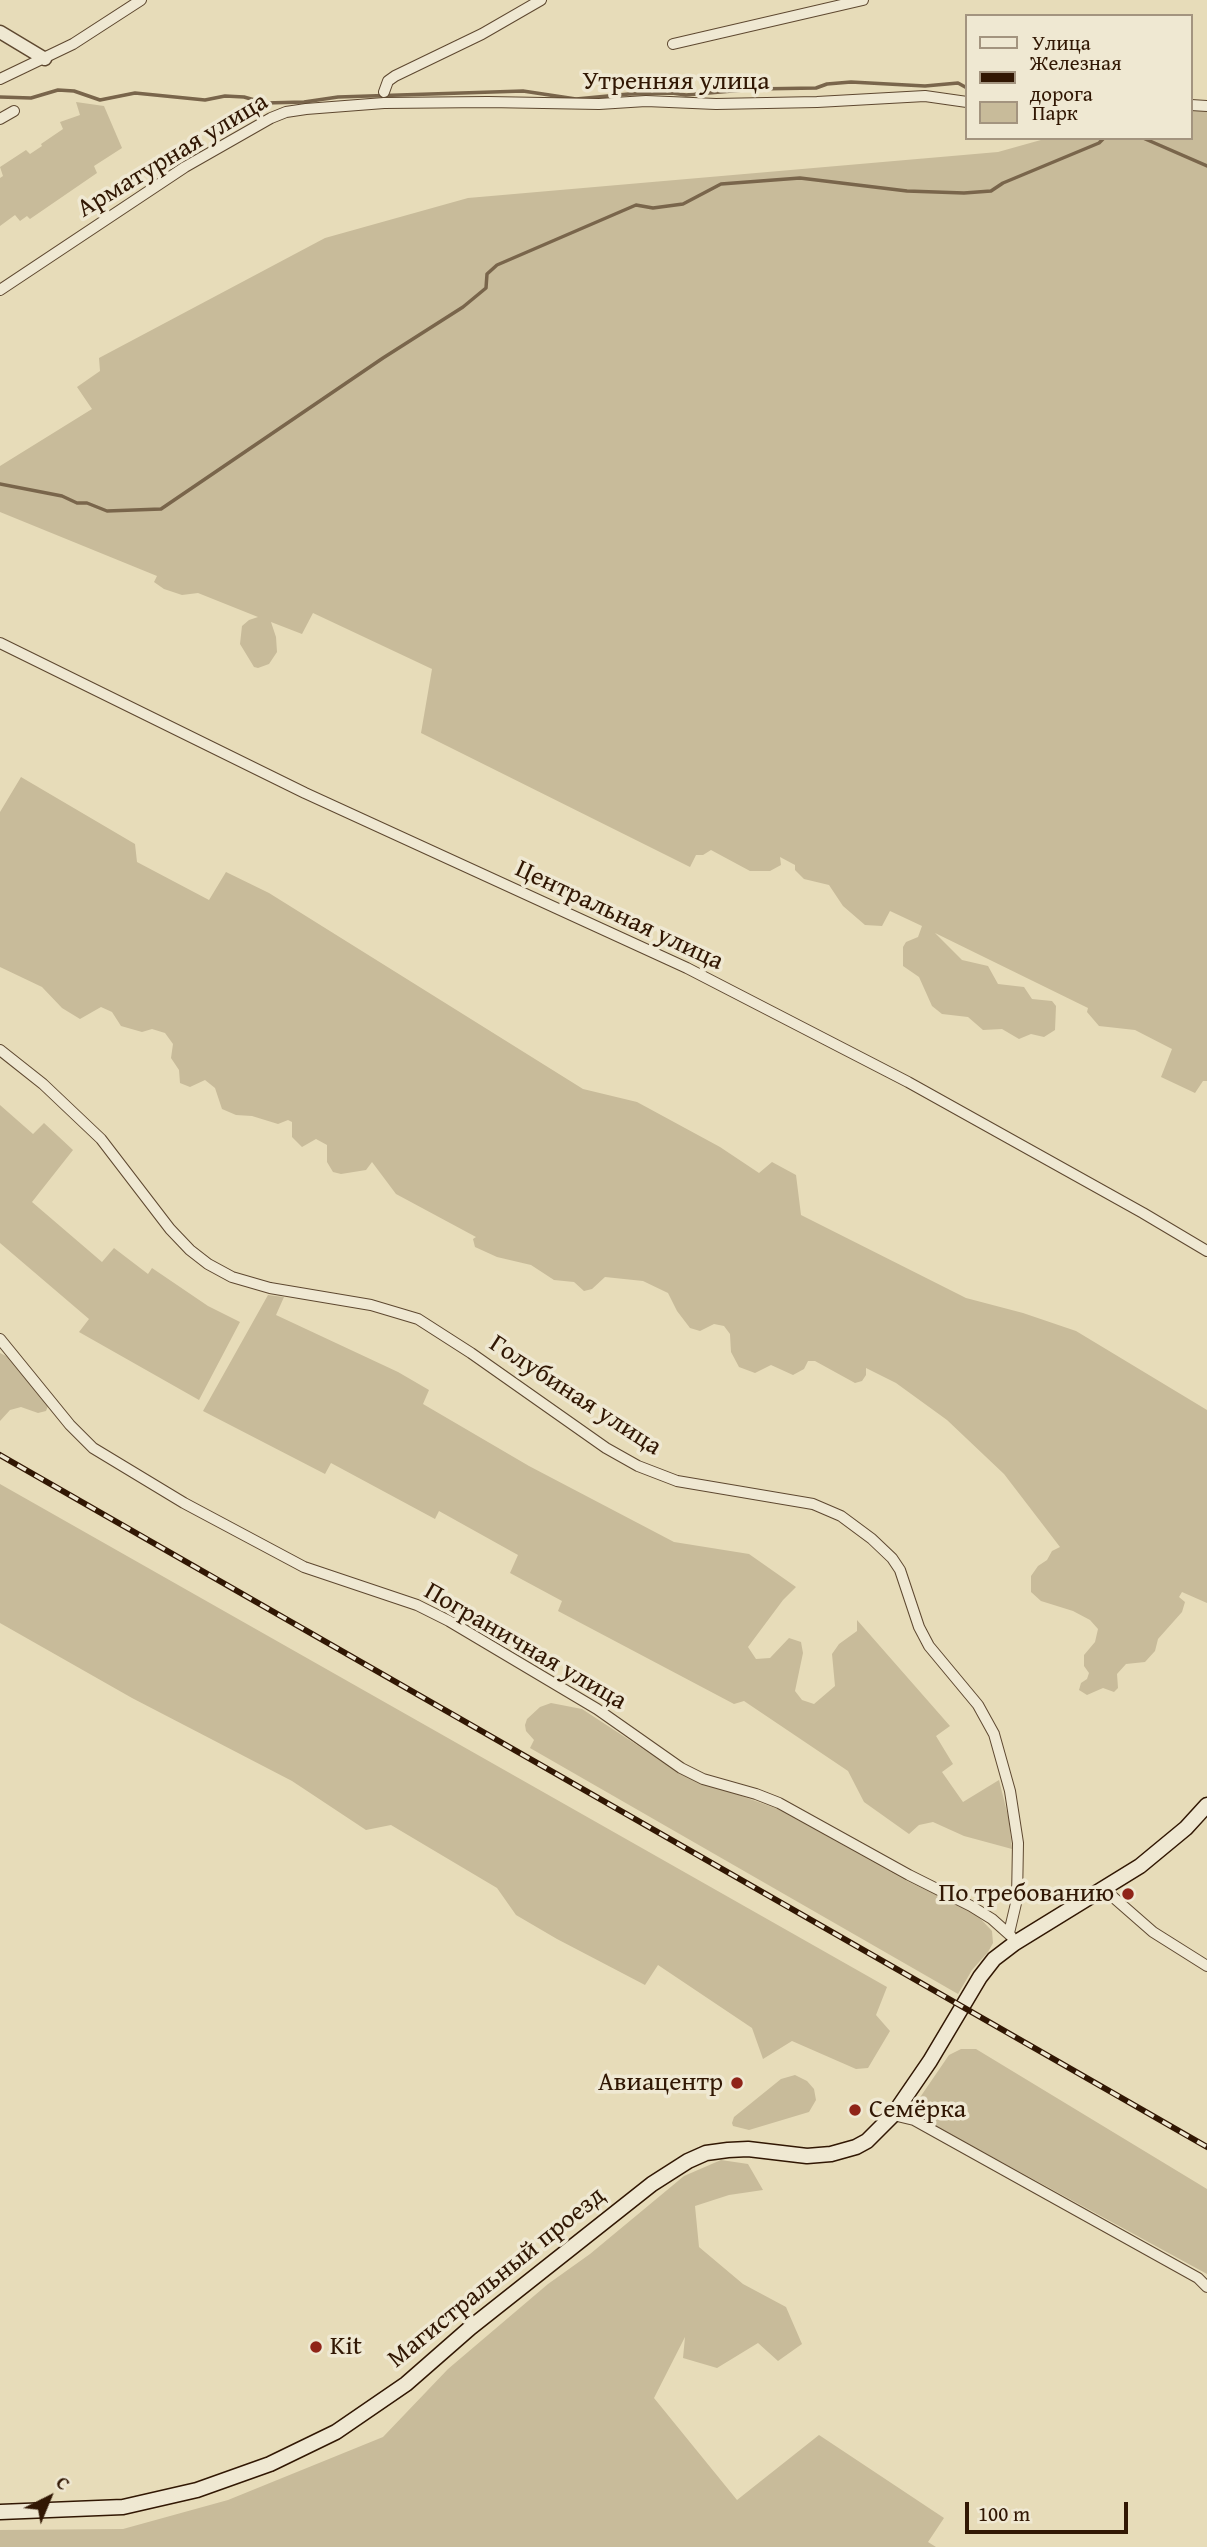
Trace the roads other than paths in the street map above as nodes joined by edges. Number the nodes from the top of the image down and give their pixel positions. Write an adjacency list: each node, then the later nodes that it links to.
1 (141, 0): 6 (street)
2 (541, 0): 8 (street)
3 (863, 0): 5 (street)
4 (0, 32): 6 (street)
5 (673, 44)
6 (45, 59): 7 (street)
7 (0, 79)
8 (384, 98): 9 (street, Утренняя улица); 12 (street, Арматурная улица)
9 (965, 102)
10 (14, 111): 11 (street)
11 (0, 119)
12 (0, 289)
13 (0, 643): 15 (street, Центральная улица)
14 (0, 1050): 19 (street, Голубиная улица)
15 (1207, 1251)
16 (0, 1339): 19 (street, Пограничная улица)
17 (1207, 1805): 18 (main road, Магистральный проезд)
18 (1105, 1890): 19 (main road, Магистральный проезд); 20 (street)
19 (1012, 1938): 21 (main road, Магистральный проезд)
20 (1207, 1966)
21 (893, 2115): 22 (street); 23 (main road, Магистральный проезд)
22 (1207, 2287)
23 (0, 2512)

